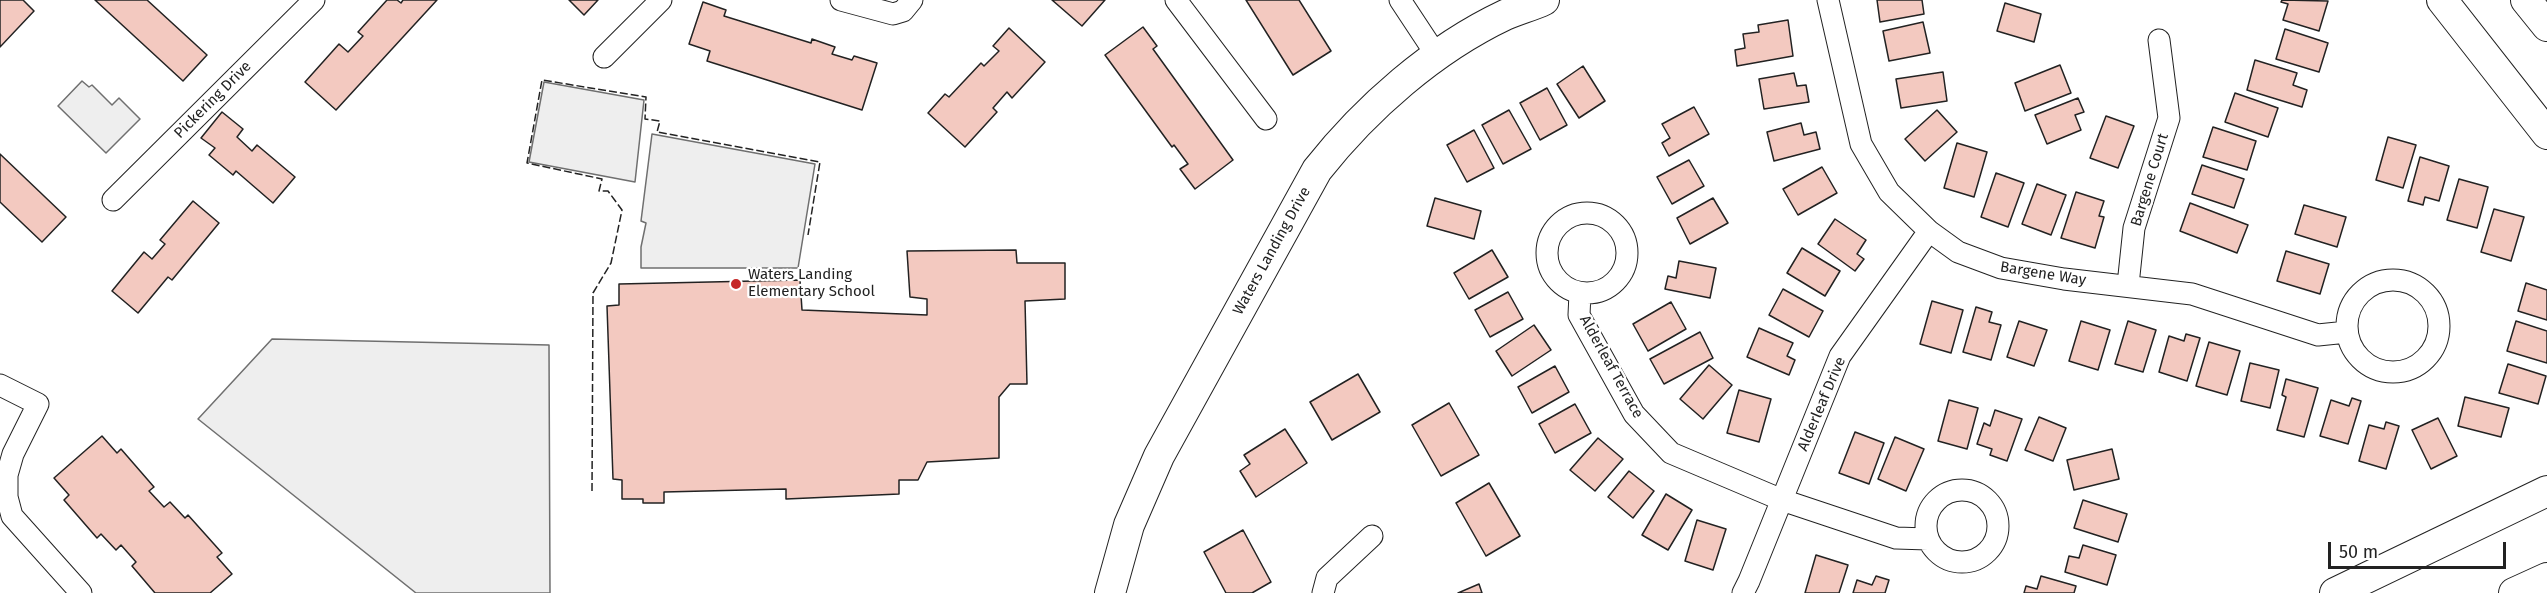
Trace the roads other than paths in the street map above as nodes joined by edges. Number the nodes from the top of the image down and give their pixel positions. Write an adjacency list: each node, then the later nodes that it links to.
1 (314, 0): 17 (street, Pickering Drive)
2 (661, 0): 14 (street)
3 (841, 0): 4 (street)
4 (912, 0)
5 (1176, 0): 15 (street)
6 (1400, 0): 13 (street)
7 (1544, 0): 13 (street, Waters Landing Drive)
8 (1828, 0): 18 (street, Bargene Way)
9 (2442, 0): 16 (street)
10 (2526, 0): 11 (street)
11 (2547, 26)
12 (2159, 40): 19 (street, Bargene Court)
13 (1437, 56): 29 (street, Waters Landing Drive)
14 (604, 57)
15 (1266, 119)
16 (2547, 134)
17 (113, 200)
18 (1929, 231): 19 (street, Bargene Way); 24 (street, Alderleaf Drive)
19 (2128, 285): 21 (street, Bargene Way)
20 (1580, 293): 24 (street, Alderleaf Terrace)
21 (2347, 332): 21 (street)
22 (0, 385): 28 (street)
23 (2547, 491): 32 (street)
24 (1782, 500): 26 (street, Alderleaf Terrace); 31 (street, Alderleaf Drive)
25 (1372, 536): 30 (street)
26 (1928, 539)
27 (2547, 578): 33 (street)
28 (81, 593)
29 (1110, 593)
30 (1323, 593)
31 (1743, 593)
32 (2335, 593)
33 (2514, 593)

